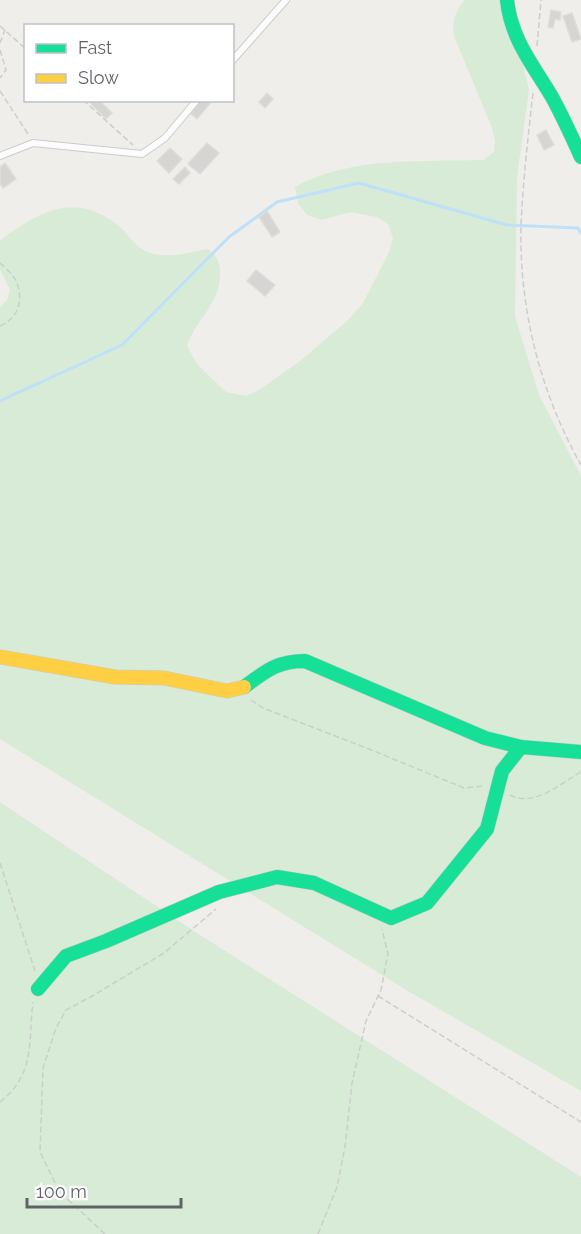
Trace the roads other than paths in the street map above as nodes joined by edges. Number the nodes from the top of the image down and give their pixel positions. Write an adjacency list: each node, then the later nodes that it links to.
1 (286, 0): 3 (lane)
2 (507, 0): 6 (street)
3 (234, 59)
4 (196, 102): 5 (lane)
5 (0, 156)
6 (581, 158)
7 (0, 657): 8 (street)
8 (521, 747): 9 (street); 10 (street)
9 (581, 752)
10 (38, 989)

